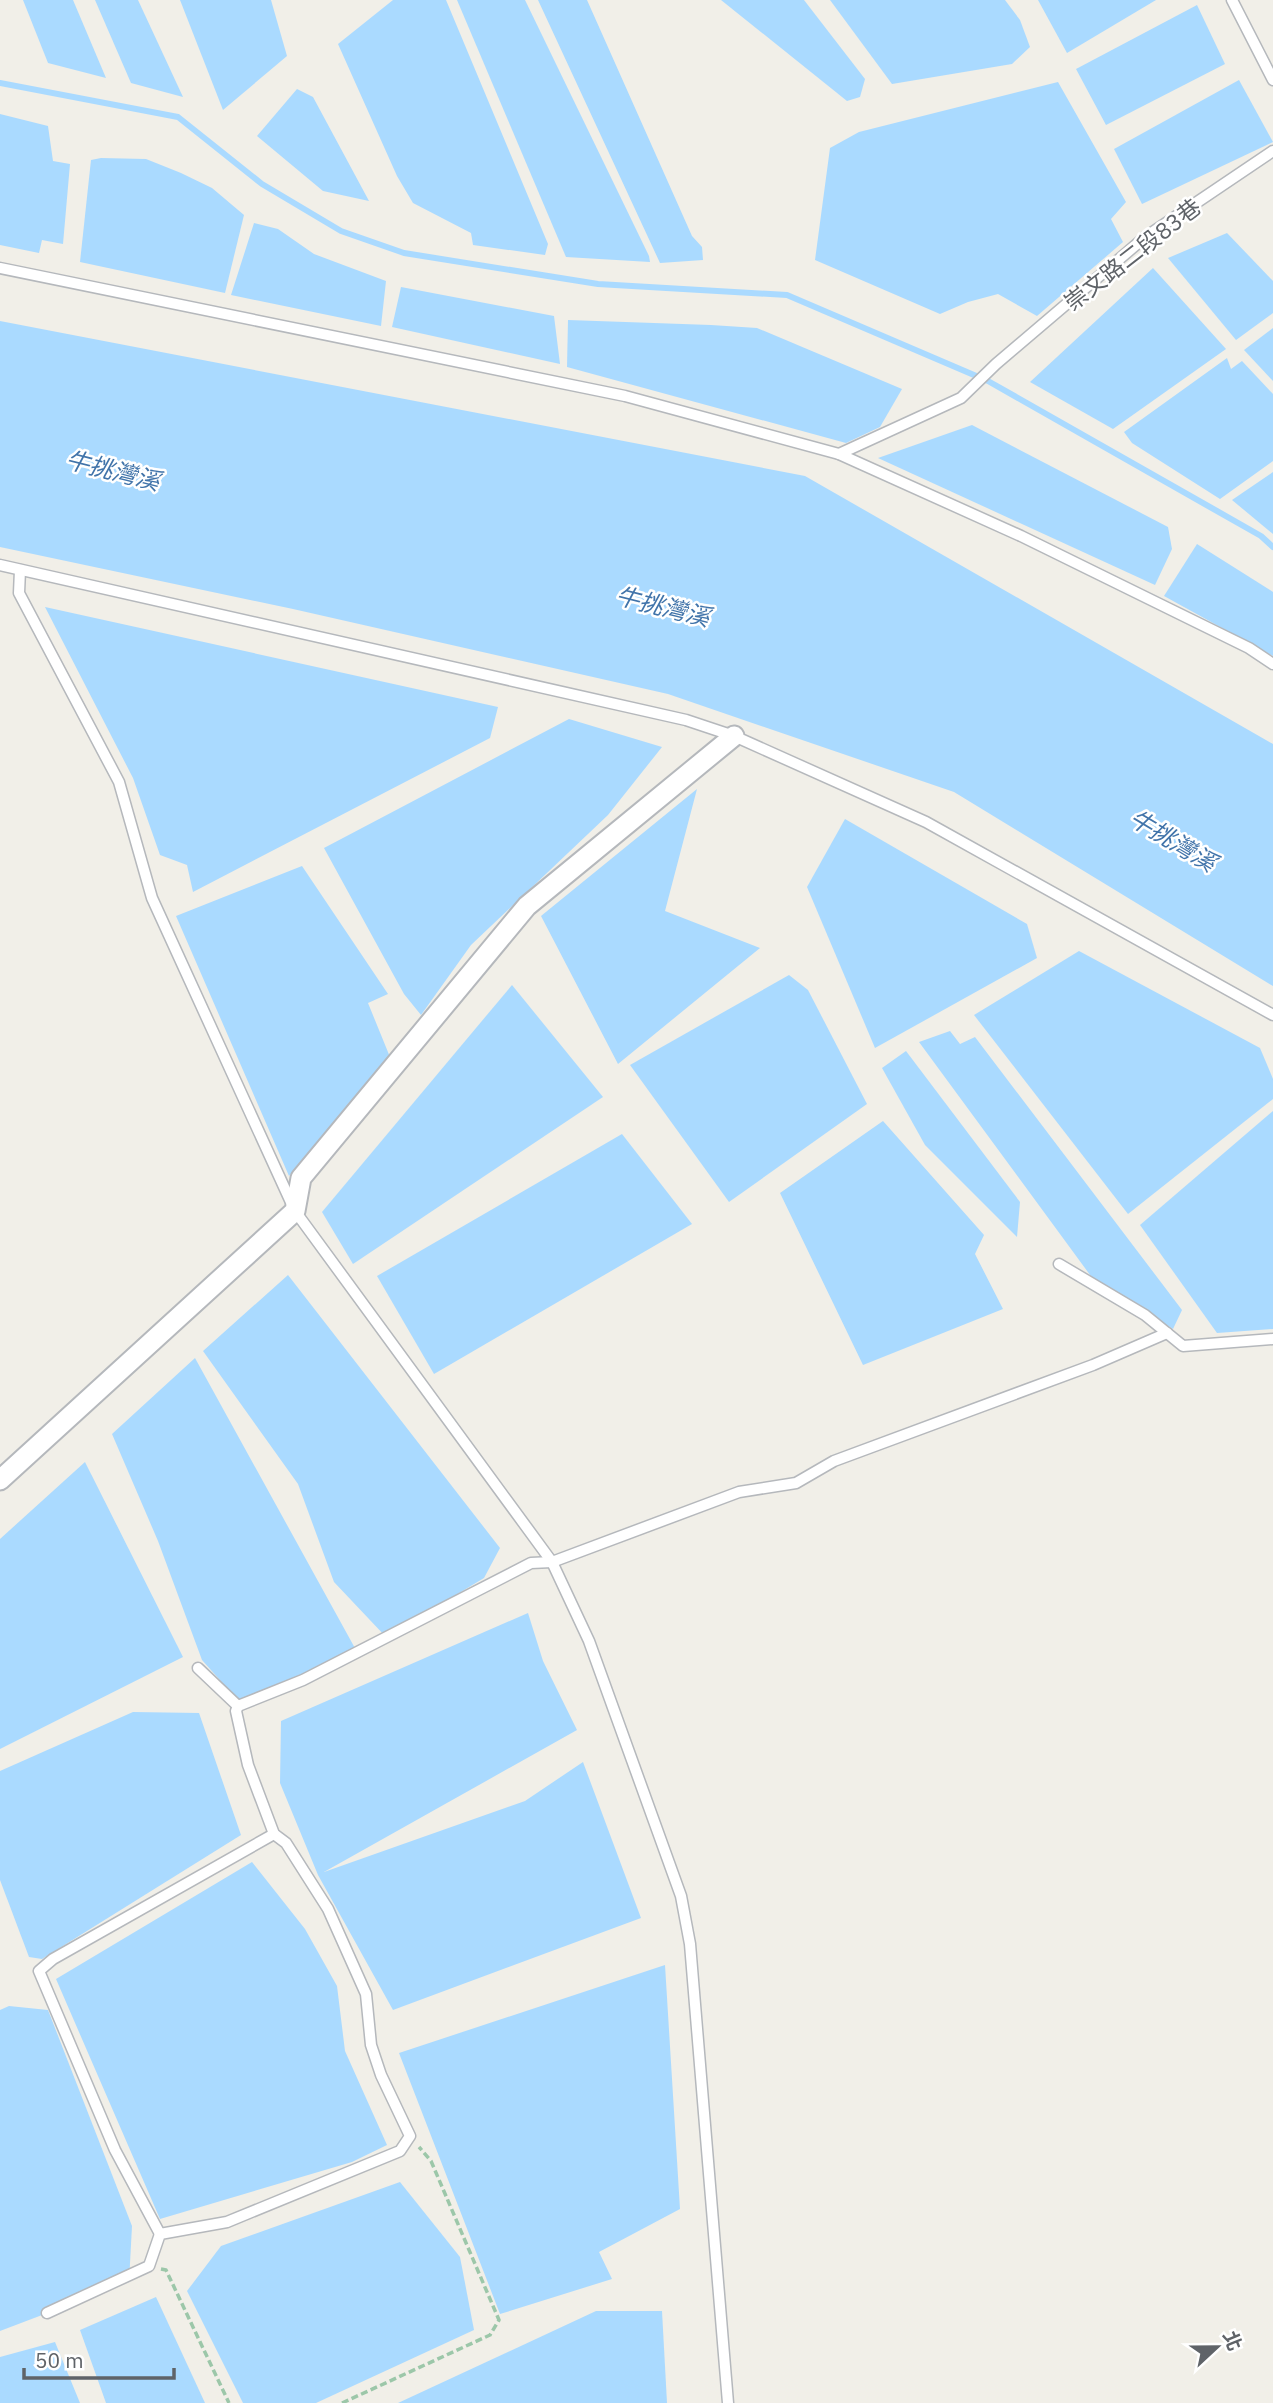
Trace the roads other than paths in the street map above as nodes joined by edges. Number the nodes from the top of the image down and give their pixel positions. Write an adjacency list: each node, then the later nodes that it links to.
1 (1232, 0): 2 (lane)
2 (1273, 80)
3 (1273, 151): 5 (lane, 崇文路二段83巷)
4 (0, 268): 5 (lane)
5 (839, 454): 8 (lane)
6 (0, 565): 7 (lane)
7 (20, 570): 9 (lane); 11 (lane)
8 (1273, 664)
9 (734, 736): 10 (lane); 11 (street)
10 (1273, 1015)
11 (295, 1211): 15 (street); 16 (lane)
12 (1059, 1264): 13 (lane)
13 (1167, 1333): 14 (lane); 16 (lane)
14 (1273, 1339)
15 (0, 1480)
16 (552, 1562): 18 (lane); 22 (lane)
17 (198, 1668): 18 (lane)
18 (238, 1706): 19 (lane)
19 (274, 1834): 20 (lane); 20 (lane)
20 (160, 2234): 21 (lane)
21 (47, 2313)
22 (728, 2403)

